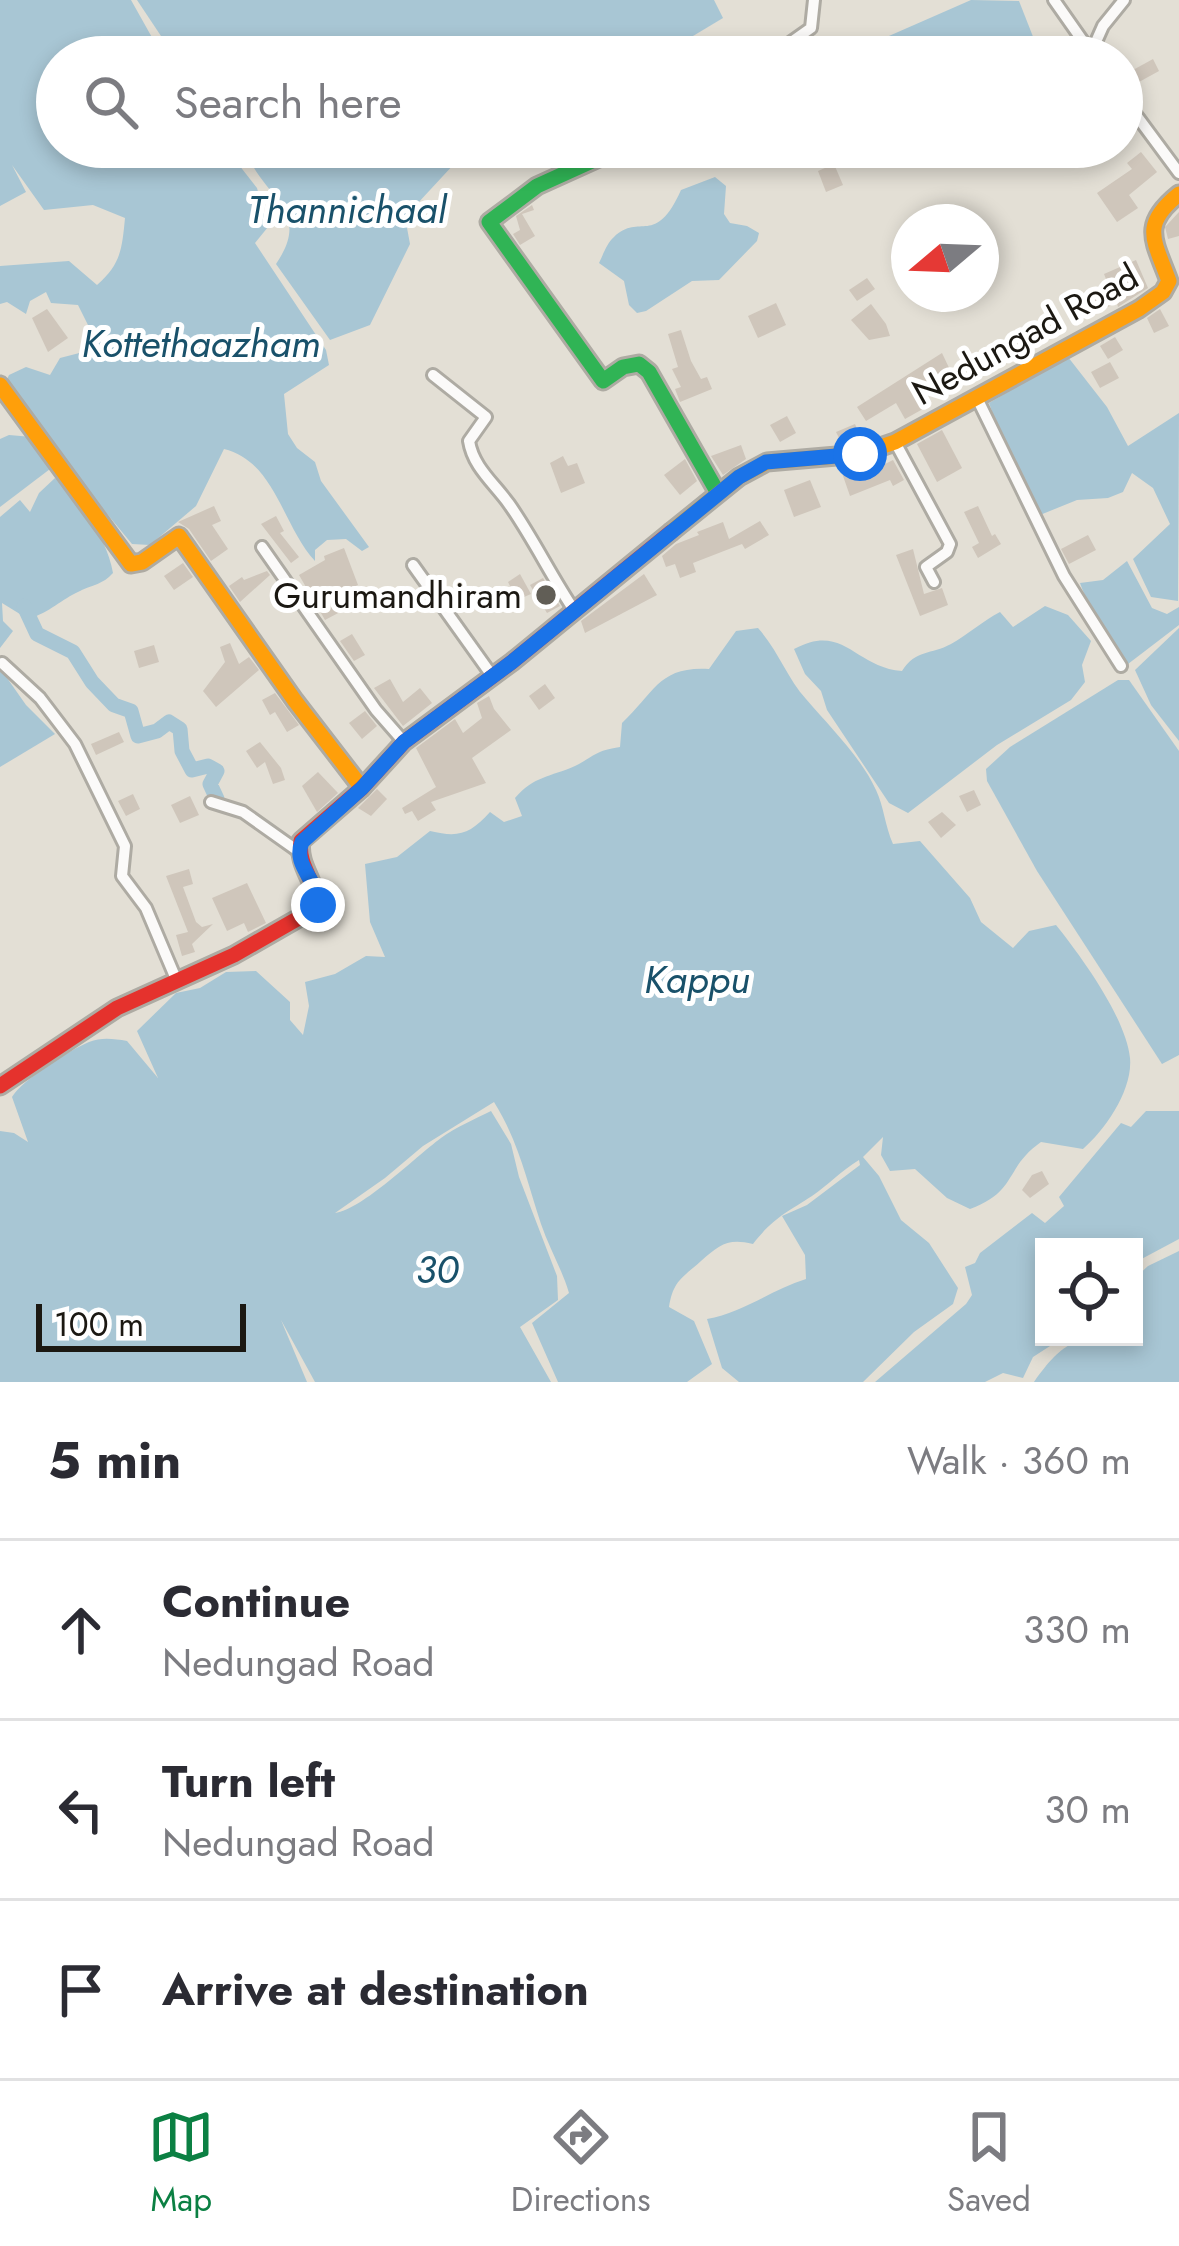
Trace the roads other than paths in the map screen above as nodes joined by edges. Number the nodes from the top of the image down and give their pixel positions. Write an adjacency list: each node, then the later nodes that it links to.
1 (814, 0): 4 (street)
2 (1054, 0): 5 (street)
3 (1124, 0): 6 (street)
4 (800, 36)
5 (1080, 36)
6 (1100, 36)
7 (1143, 124): 9 (street)
8 (577, 168): 15 (main road)
9 (1179, 173)
10 (1179, 194): 13 (main road, Nedungad Road)
11 (433, 375): 19 (street)
12 (0, 385): 24 (main road)
13 (976, 396): 14 (main road, Nedungad Road); 21 (street)
14 (895, 442): 15 (main road, Nedungad Road); 18 (street)
15 (718, 493): 19 (main road, Nedungad Road)
16 (262, 548): 23 (street)
17 (413, 565): 22 (street)
18 (934, 582)
19 (574, 610): 22 (main road, Nedungad Road)
20 (2, 663): 27 (street)
21 (1121, 666)
22 (493, 677): 23 (main road, Nedungad Road)
23 (404, 742): 24 (main road, Nedungad Road)
24 (362, 788): 26 (main road, Nedungad Road)
25 (211, 802): 26 (street)
26 (298, 851): 27 (main road)
27 (176, 979): 28 (main road)
28 (0, 1086)

